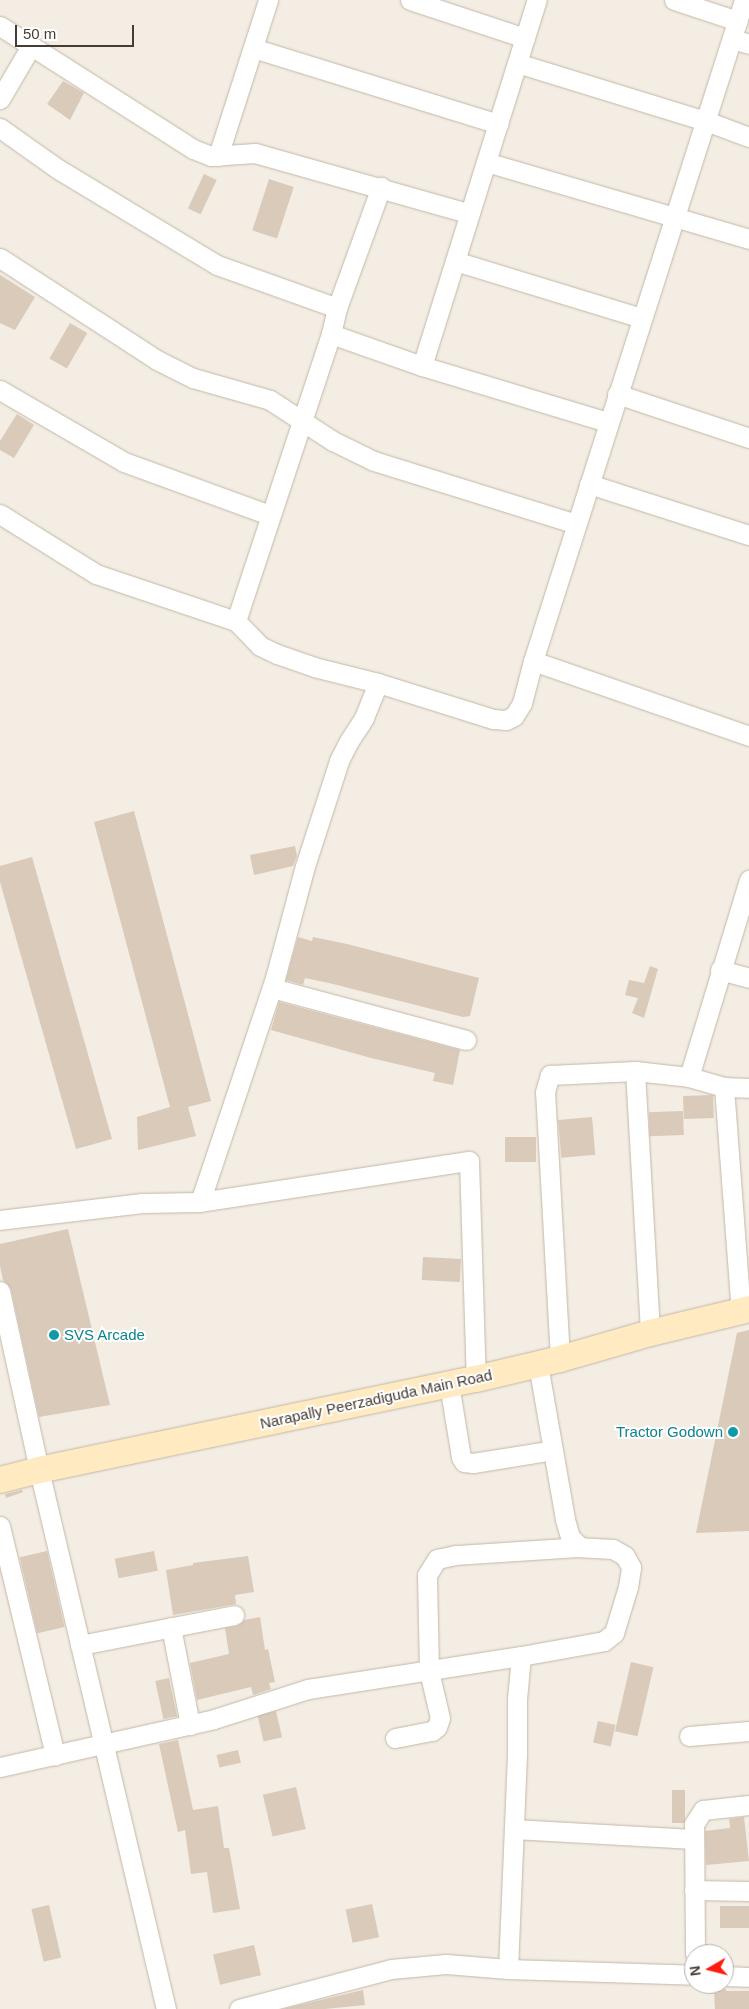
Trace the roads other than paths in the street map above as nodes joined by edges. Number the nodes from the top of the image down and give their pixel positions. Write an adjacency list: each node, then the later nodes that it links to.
1 (268, 0): 10 (street)
2 (410, 0): 8 (street)
3 (537, 0): 8 (street)
4 (674, 0): 7 (street)
5 (744, 0): 7 (street)
6 (0, 26): 9 (street)
7 (740, 35): 13 (street)
8 (525, 38): 11 (street)
9 (30, 46): 12 (street); 17 (street)
10 (253, 48): 14 (street); 17 (street)
11 (517, 63): 13 (street); 14 (street)
12 (0, 99)
13 (706, 121): 16 (street); 21 (street)
14 (498, 124): 18 (street)
15 (0, 128): 25 (street)
16 (749, 137)
17 (218, 156): 19 (street)
18 (486, 162): 20 (street); 21 (street)
19 (381, 187): 20 (street); 25 (street)
20 (470, 214): 24 (street)
21 (675, 218): 22 (street); 26 (street)
22 (749, 239)
23 (0, 258): 31 (street)
24 (455, 261): 26 (street); 28 (street)
25 (337, 308): 27 (street)
26 (642, 318): 30 (street)
27 (331, 334): 28 (street); 31 (street)
28 (422, 366): 32 (street)
29 (0, 390): 36 (street)
30 (617, 394): 32 (street); 33 (street)
31 (301, 421): 36 (street); 37 (street)
32 (608, 422): 34 (street)
33 (749, 438)
34 (589, 484): 37 (street); 38 (street)
35 (0, 514): 39 (street)
36 (270, 515): 39 (street)
37 (576, 524): 40 (street)
38 (749, 535)
39 (236, 621): 41 (street)
40 (534, 660): 41 (street); 42 (street)
41 (378, 683): 46 (street)
42 (749, 736)
43 (749, 880): 44 (street)
44 (720, 970): 45 (street); 49 (street)
45 (749, 978)
46 (272, 988): 47 (street); 52 (street)
47 (466, 1040)
48 (635, 1071): 49 (street); 56 (street); 57 (street)
49 (689, 1077): 50 (street)
50 (724, 1087): 51 (street); 55 (street)
51 (749, 1088)
52 (200, 1202): 53 (street); 58 (street)
53 (0, 1220)
54 (0, 1291): 61 (street)
55 (745, 1310): 56 (street, Narapally Peerzadiguda Main Road)
56 (650, 1333): 57 (street, Narapally Peerzadiguda Main Road)
57 (549, 1362): 58 (street, Narapally Peerzadiguda Main Road); 60 (street)
58 (476, 1378): 59 (street, Narapally Peerzadiguda Main Road)
59 (449, 1384): 60 (street); 61 (street, Narapally Peerzadiguda Main Road)
60 (553, 1450): 64 (street)
61 (39, 1470): 62 (street, Narapally Peerzadiguda Main Road); 67 (street)
62 (0, 1480)
63 (0, 1526): 75 (street)
64 (580, 1547): 68 (street); 69 (street)
65 (234, 1615): 66 (street)
66 (171, 1627): 67 (street); 70 (street)
67 (80, 1645): 74 (street)
68 (521, 1656): 69 (street); 78 (street)
69 (429, 1670): 70 (street); 73 (street)
70 (190, 1725): 74 (street)
71 (749, 1731): 72 (street)
72 (689, 1736)
73 (395, 1738)
74 (105, 1744): 75 (street); 87 (street)
75 (55, 1755): 76 (street)
76 (0, 1767)
77 (749, 1805): 79 (street)
78 (514, 1829): 79 (street); 83 (street)
79 (694, 1839): 80 (street)
80 (694, 1890): 81 (street); 82 (street)
81 (749, 1891)
82 (695, 1944)
83 (508, 1969): 84 (street); 88 (street)
84 (684, 1975)
85 (734, 1976): 86 (street)
86 (749, 1977)
87 (166, 2009)
88 (239, 2009)

